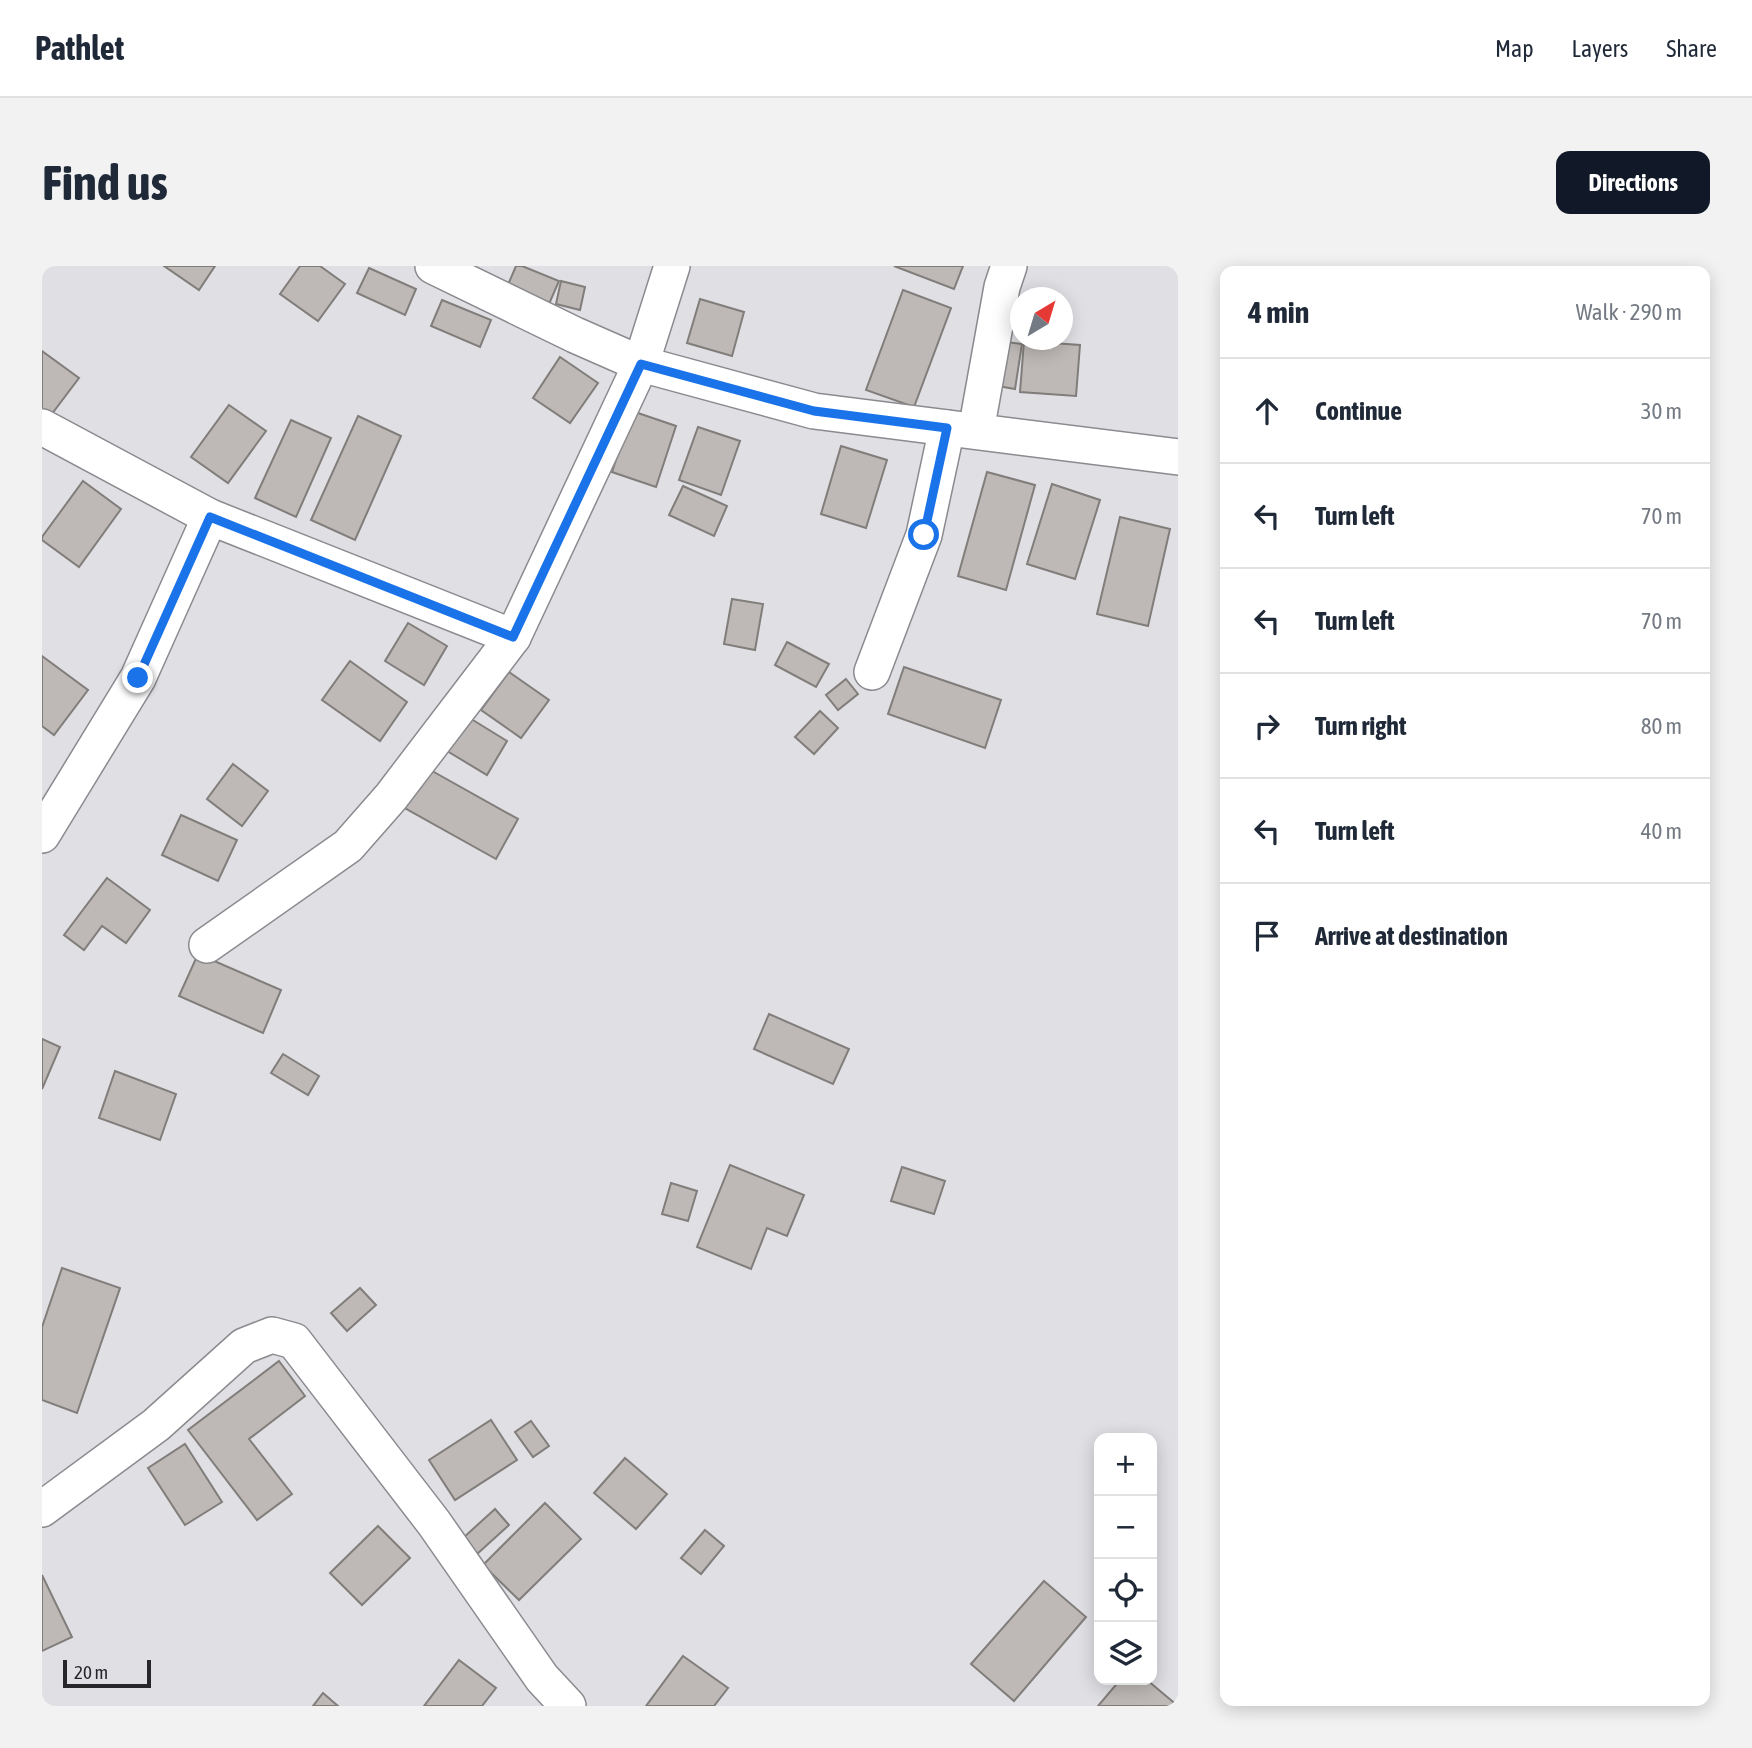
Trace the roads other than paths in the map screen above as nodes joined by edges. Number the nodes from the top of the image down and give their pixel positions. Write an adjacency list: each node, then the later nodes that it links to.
1 (433, 266): 4 (street)
2 (672, 266): 4 (street)
3 (1009, 266): 6 (street)
4 (641, 364): 6 (street); 9 (street)
5 (42, 427): 8 (street)
6 (962, 429): 7 (street); 10 (street)
7 (1178, 457)
8 (210, 517): 9 (street); 11 (street)
9 (513, 637): 12 (street)
10 (872, 672)
11 (44, 839)
12 (207, 945)
13 (42, 1509): 14 (street)
14 (568, 1706)

